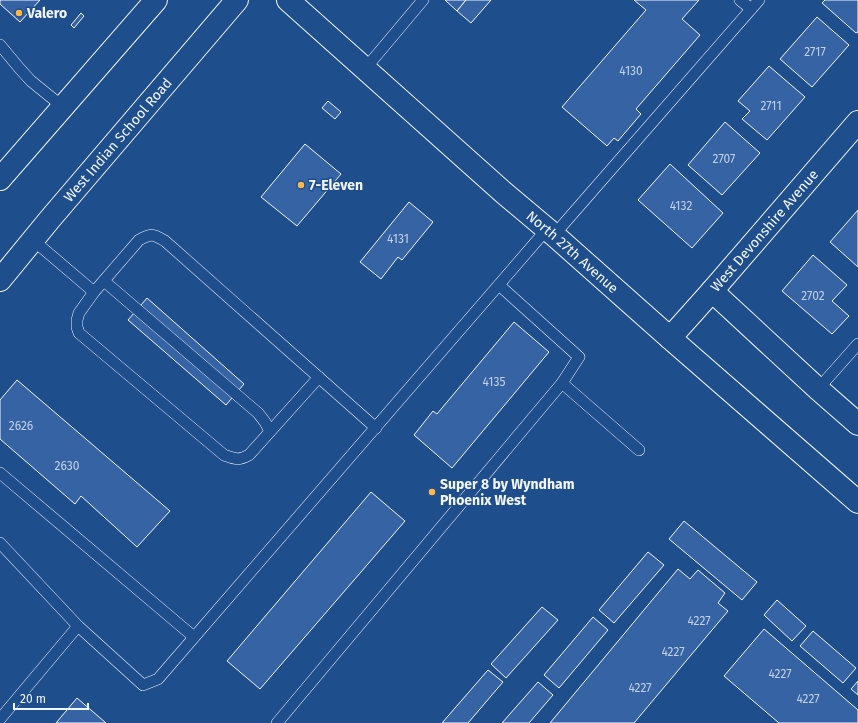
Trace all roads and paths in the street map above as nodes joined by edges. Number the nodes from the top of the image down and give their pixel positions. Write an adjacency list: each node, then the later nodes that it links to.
1 (156, 0): 10 (main road)
2 (237, 0): 14 (main road, West Indian School Road)
3 (288, 0): 9 (main road, North 27th Avenue)
4 (423, 0): 9 (lane)
5 (740, 0): 7 (lane)
6 (759, 0): 7 (lane)
7 (751, 10): 13 (lane)
8 (0, 45): 10 (lane)
9 (365, 69): 13 (main road, North 27th Avenue)
10 (63, 107): 12 (main road)
11 (858, 122): 18 (main road, West Devonshire Avenue)
12 (1, 175)
13 (551, 232): 17 (lane); 20 (main road, North 27th Avenue)
14 (33, 240): 15 (main road, West Indian School Road); 19 (lane)
15 (0, 280)
16 (104, 281): 19 (lane); 22 (lane); 27 (lane)
17 (499, 285): 23 (lane); 26 (lane)
18 (712, 291): 20 (main road, West Devonshire Avenue); 24 (main road)
19 (94, 292): 27 (lane)
20 (670, 338): 30 (main road, North 27th Avenue)
21 (858, 344): 24 (lane)
22 (319, 377): 26 (lane); 27 (lane)
23 (562, 383): 28 (lane); 35 (lane)
24 (818, 389): 25 (main road)
25 (858, 424)
26 (376, 428): 33 (lane)
27 (270, 431)
28 (639, 450)
29 (0, 473): 33 (lane)
30 (858, 502)
31 (0, 543): 32 (lane)
32 (78, 626): 33 (lane); 34 (lane)
33 (194, 637)
34 (0, 719)
35 (278, 723)

